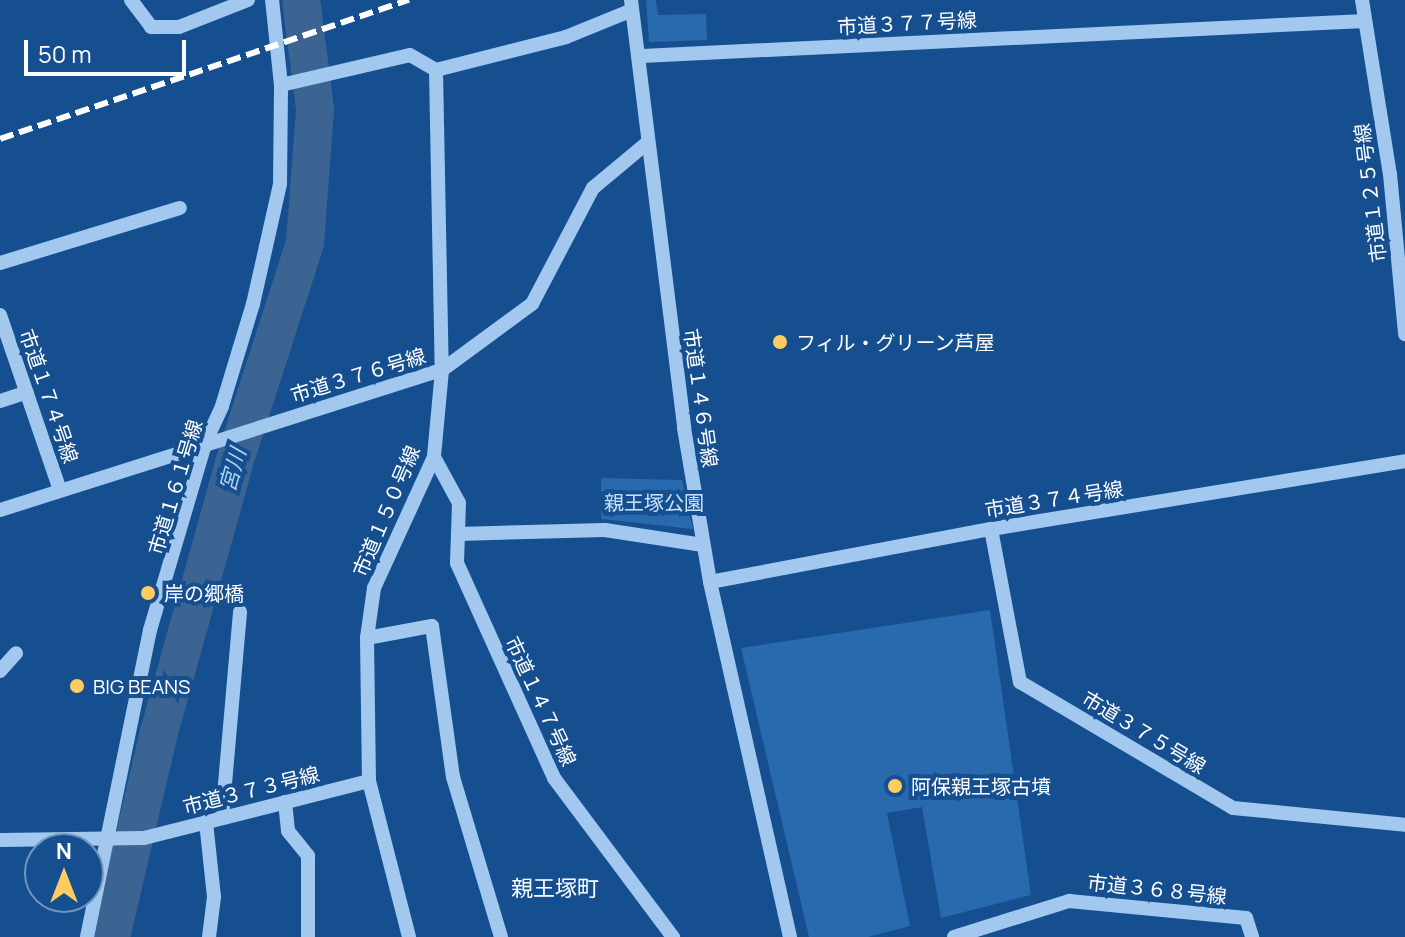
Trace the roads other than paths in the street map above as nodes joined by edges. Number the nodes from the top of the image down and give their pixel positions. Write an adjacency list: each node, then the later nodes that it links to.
1 (131, 0): 2 (street)
2 (248, 0)
3 (272, 0): 9 (street, 市道１６１号線)
4 (1362, 0): 6 (street, 市道１２５号線)
5 (631, 5): 7 (street, 市道１４６号線); 8 (street)
6 (1365, 21): 7 (street, 市道３７７号線); 11 (street, 市道１２５号線)
7 (642, 56): 10 (street, 市道１４６号線)
8 (436, 70): 9 (street); 16 (street, 市道１５０号線)
9 (288, 84): 19 (street, 市道１６１号線)
10 (647, 143): 16 (street, 市道３７６号線); 26 (street, 市道１４６号線)
11 (1398, 173): 15 (street, 市道１２５号線)
12 (180, 208): 13 (street)
13 (0, 263)
14 (0, 315): 17 (street, 市道１７４号線)
15 (1405, 334)
16 (442, 370): 19 (street, 市道３７６号線); 20 (street, 市道１５０号線)
17 (27, 392): 18 (street); 22 (street, 市道１７４号線)
18 (0, 401)
19 (206, 441): 22 (street); 37 (street, 市道１６１号線)
20 (434, 457): 25 (street, 市道１４７号線); 29 (street, 市道１５０号線)
21 (1405, 461): 24 (street, 市道３７４号線)
22 (60, 490): 23 (street)
23 (0, 510)
24 (991, 529): 27 (street, 市道３７４号線); 36 (street, 市道３７５号線)
25 (458, 534): 26 (street); 44 (street, 市道１４７号線)
26 (703, 545): 27 (street, 市道１４６号線)
27 (710, 582): 45 (street, 市道１４６号線)
28 (240, 612): 34 (street)
29 (367, 638): 32 (street, 市道１５０号線); 43 (street)
30 (16, 653): 31 (street)
31 (0, 671)
32 (369, 781): 33 (street, 市道３７３号線); 42 (street, 市道１５０号線)
33 (285, 802): 34 (street, 市道３７３号線); 41 (street)
34 (222, 818): 35 (street, 市道３７３号線)
35 (206, 822): 37 (street, 市道３７３号線); 40 (street)
36 (1405, 825)
37 (106, 838): 38 (street); 39 (street, 市道１６１号線)
38 (0, 840)
39 (87, 937)
40 (209, 937)
41 (308, 937)
42 (409, 937)
43 (501, 937)
44 (673, 937)
45 (790, 937)
46 (954, 937): 47 (street, 市道３６８号線)
47 (1252, 937)

